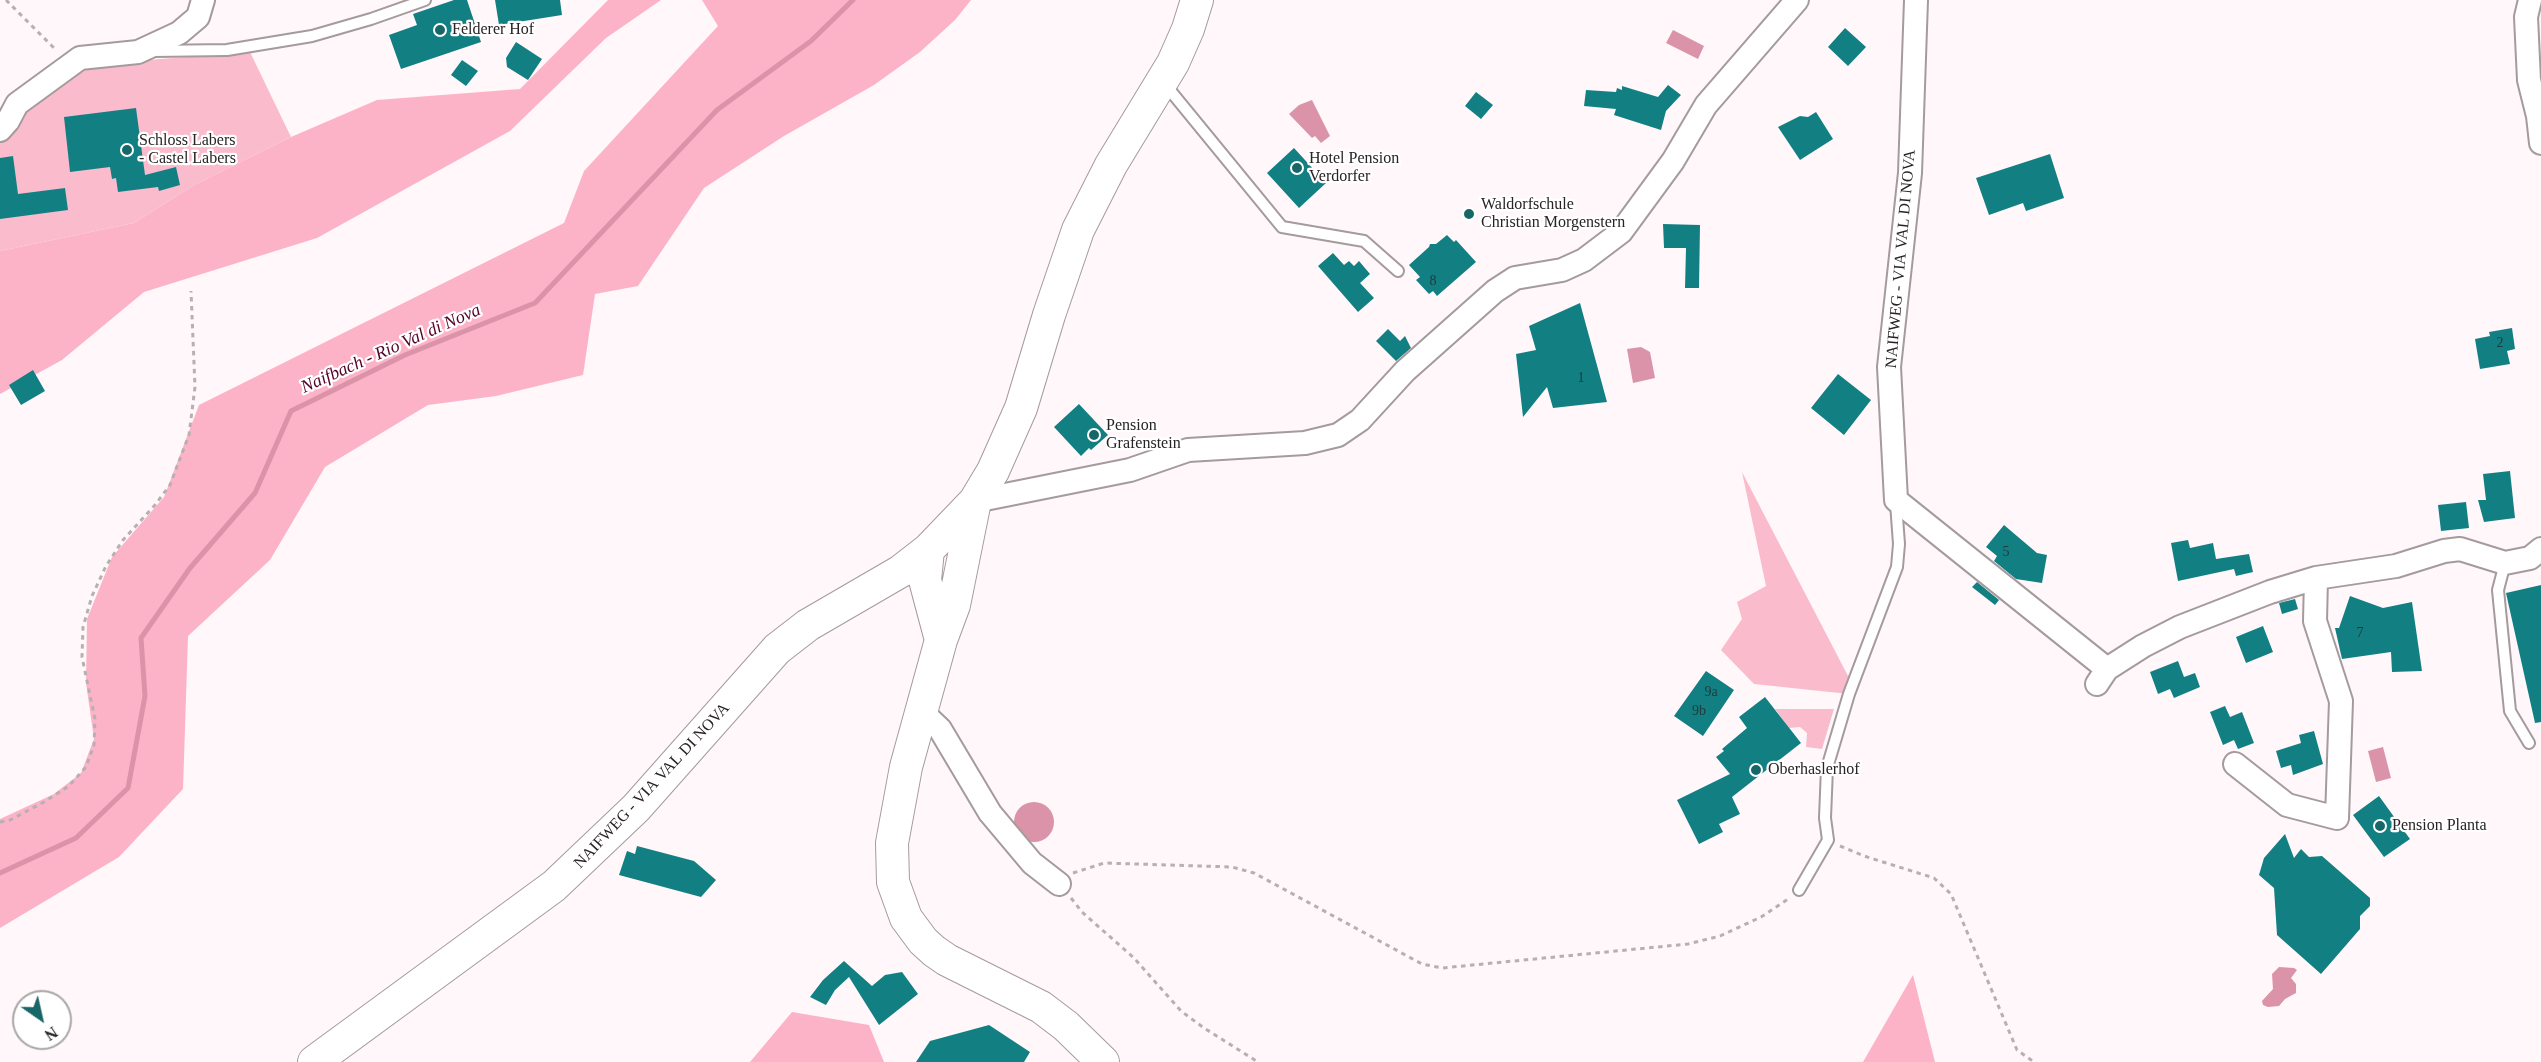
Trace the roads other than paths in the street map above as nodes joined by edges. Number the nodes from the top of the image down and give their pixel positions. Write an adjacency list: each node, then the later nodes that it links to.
1 (203, 0): 7 (street)
2 (425, 0): 7 (lane)
3 (1197, 0): 8 (main road)
4 (1797, 0): 14 (street)
5 (1916, 0): 13 (street, NAIFWEG - VIA VAL DI NOVA)
6 (2530, 0): 9 (street)
7 (138, 52): 10 (street)
8 (1162, 81): 12 (lane); 14 (main road)
9 (2540, 115): 11 (street)
10 (0, 130)
11 (2541, 143)
12 (1398, 271)
13 (1896, 500): 19 (street); 26 (lane)
14 (975, 501): 16 (main road, NAIFWEG - VIA VAL DI NOVA); 18 (main road)
15 (2541, 549): 17 (street)
16 (928, 550): 18 (main road); 20 (main road, NAIFWEG - VIA VAL DI NOVA); 21 (main road)
17 (2505, 562): 19 (street); 23 (lane)
18 (958, 578): 21 (main road)
19 (2316, 578): 24 (street)
20 (871, 588): 21 (main road); 27 (main road, NAIFWEG - VIA VAL DI NOVA)
21 (939, 629): 22 (main road)
22 (921, 711): 25 (street); 28 (main road)
23 (2529, 743)
24 (2235, 764)
25 (1064, 880)
26 (1799, 890)
27 (314, 1062)
28 (1103, 1062)

